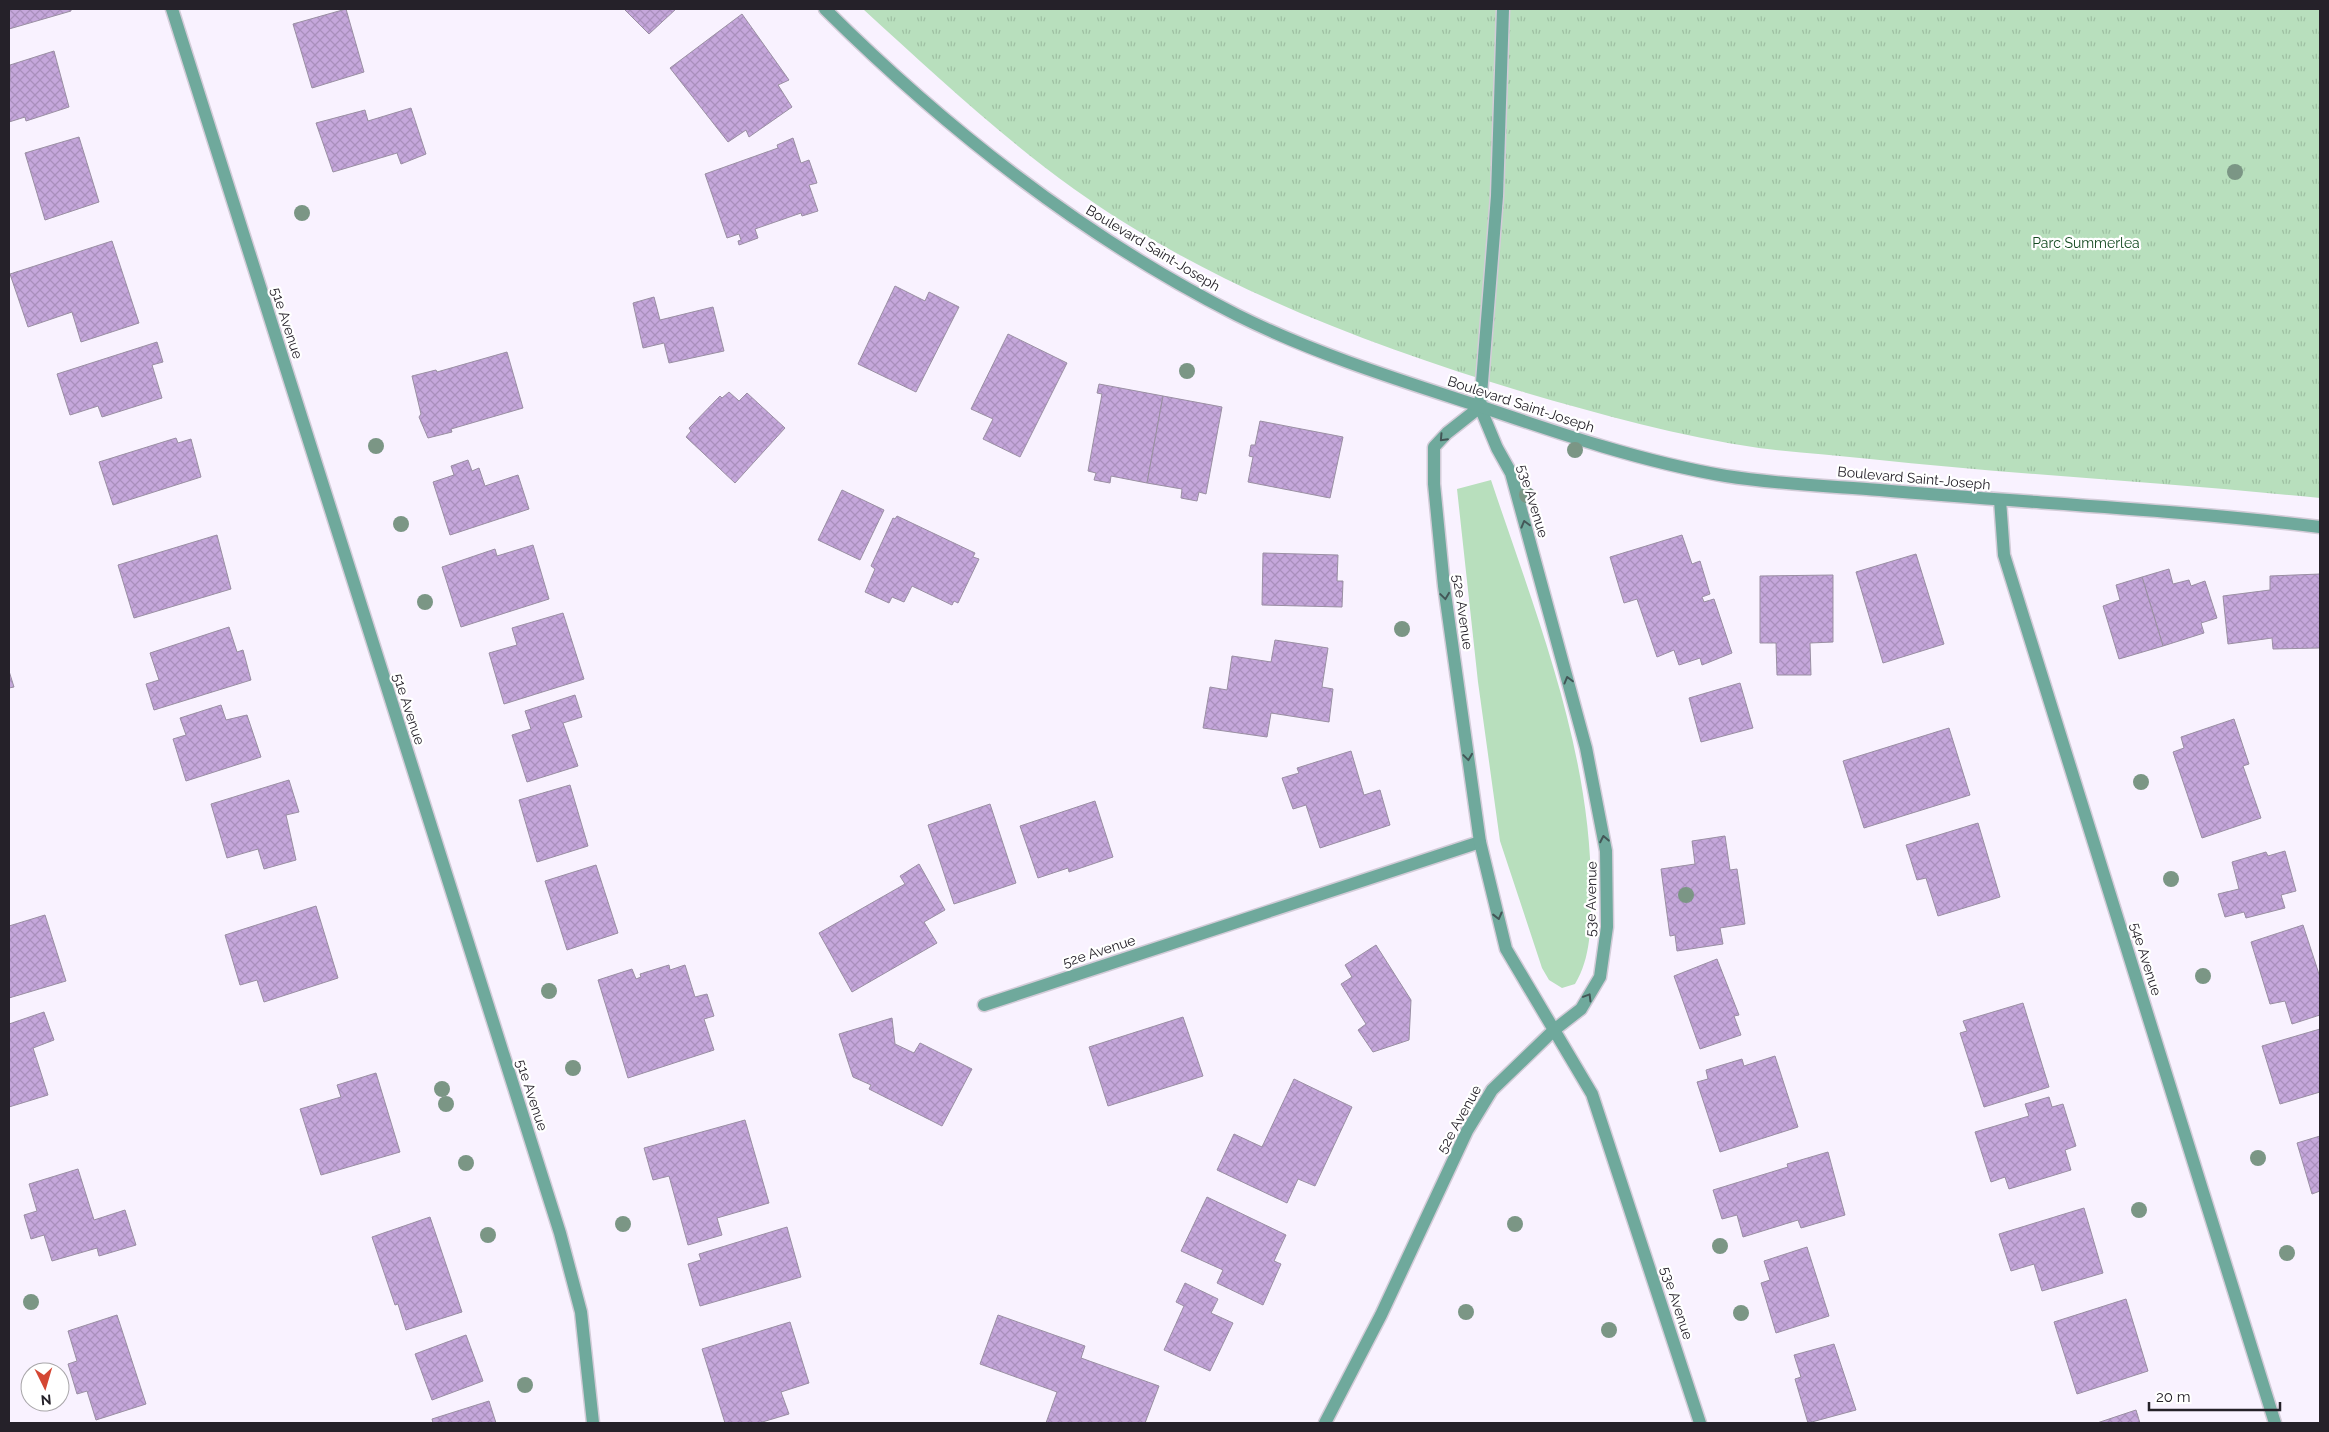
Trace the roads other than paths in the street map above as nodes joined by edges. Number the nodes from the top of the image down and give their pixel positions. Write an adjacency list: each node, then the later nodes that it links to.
1 (172, 9): 10 (street, 51e Avenue)
2 (825, 9): 4 (street, Boulevard Saint-Joseph)
3 (1503, 9): 4 (street)
4 (1480, 407): 5 (street, Boulevard Saint-Joseph); 7 (street, 52e Avenue, one-way to 7); 9 (street, 53e Avenue, one-way to 4)
5 (2000, 500): 6 (street, Boulevard Saint-Joseph); 13 (street, 54e Avenue)
6 (2320, 527)
7 (1480, 842): 8 (street, 52e Avenue); 9 (street, 52e Avenue, one-way to 9)
8 (984, 1005)
9 (1554, 1030): 11 (street, 52e Avenue); 12 (street, 53e Avenue)
10 (593, 1423)
11 (1325, 1423)
12 (1700, 1423)
13 (2275, 1423)

